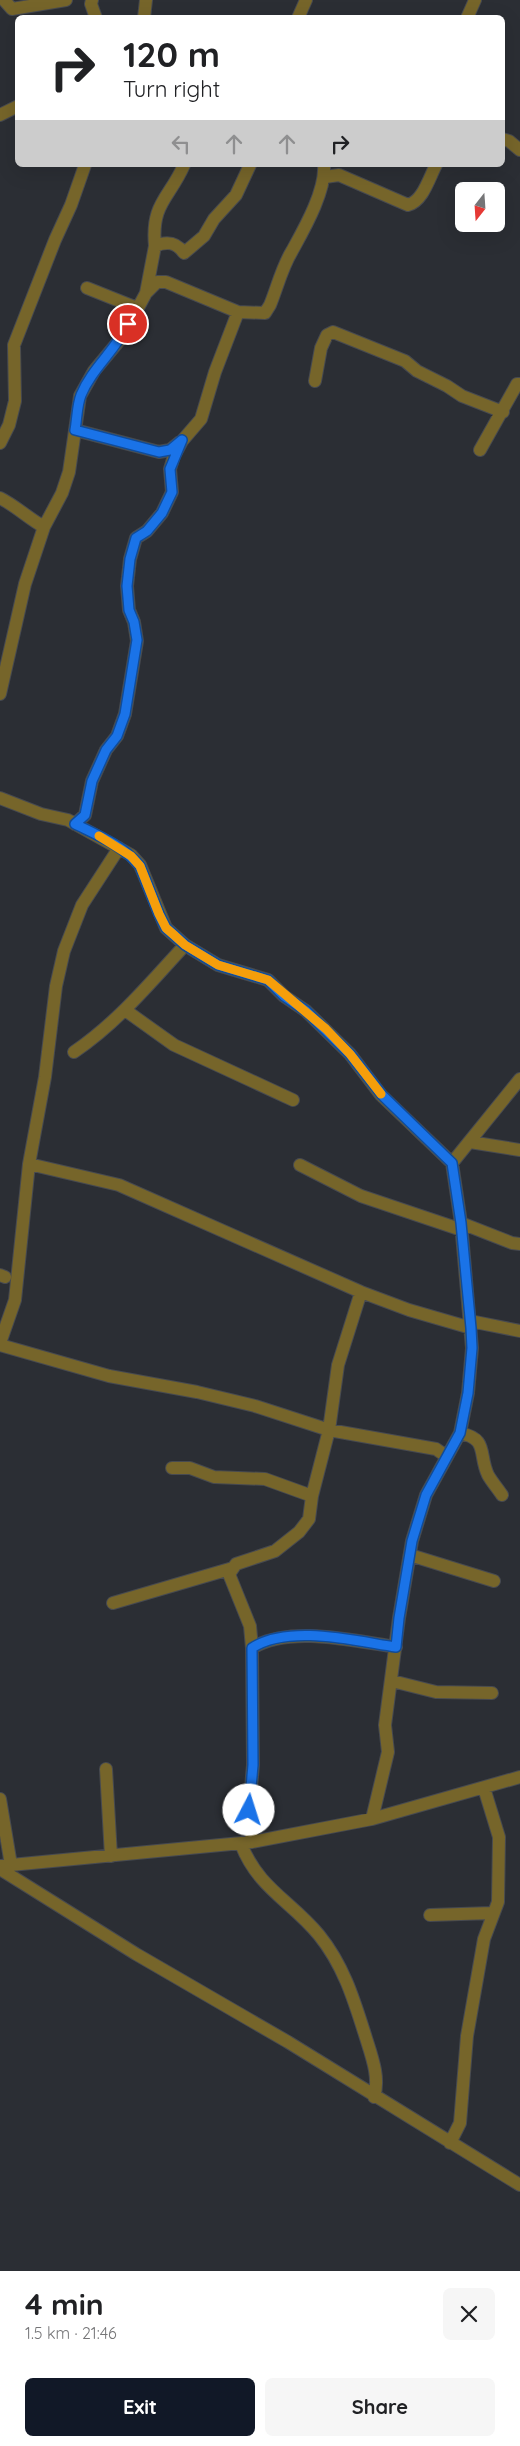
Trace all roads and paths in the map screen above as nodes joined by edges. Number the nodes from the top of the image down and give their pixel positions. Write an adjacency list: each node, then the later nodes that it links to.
1 (4, 0): 2 (street)
2 (66, 0)
3 (146, 0): 8 (street)
4 (306, 0): 9 (street)
5 (475, 0): 10 (street)
6 (89, 1): 7 (street)
7 (95, 15)
8 (144, 15)
9 (299, 15)
10 (468, 15)
11 (15, 108): 12 (street)
12 (0, 115)
13 (505, 140): 14 (street)
14 (520, 150)
15 (84, 167): 30 (street)
16 (183, 167): 20 (street)
17 (249, 167): 20 (street)
18 (435, 167): 19 (street)
19 (325, 171): 24 (street)
20 (155, 246): 22 (street)
21 (86, 288): 23 (street)
22 (146, 293): 23 (street); 24 (street)
23 (137, 308): 28 (street)
24 (238, 312): 29 (street)
25 (315, 381): 27 (street)
26 (520, 384): 27 (street)
27 (502, 412): 31 (street)
28 (75, 430): 29 (street); 33 (street)
29 (182, 440): 36 (street)
30 (0, 444)
31 (480, 450)
32 (0, 498): 33 (street)
33 (44, 527): 34 (street)
34 (0, 694)
35 (0, 798): 36 (street)
36 (75, 824): 37 (street)
37 (119, 848): 38 (street); 46 (street)
38 (185, 945): 39 (street); 45 (street)
39 (125, 1010): 40 (street); 42 (street)
40 (74, 1052)
41 (520, 1079): 43 (street)
42 (293, 1100)
43 (470, 1142): 44 (street); 45 (street)
44 (520, 1150)
45 (452, 1163): 48 (street)
46 (29, 1164): 50 (street); 53 (street)
47 (300, 1165): 48 (street)
48 (461, 1226): 49 (street); 51 (street)
49 (520, 1244)
50 (361, 1292): 51 (street); 54 (street)
51 (471, 1324): 52 (street); 55 (street)
52 (520, 1331)
53 (0, 1344): 54 (street)
54 (329, 1430): 56 (street); 59 (street)
55 (460, 1433): 56 (street); 58 (street)
56 (446, 1456): 60 (street)
57 (172, 1468): 59 (street)
58 (502, 1495)
59 (312, 1496): 61 (street)
60 (410, 1555): 62 (street); 64 (street)
61 (232, 1568): 63 (street); 65 (street)
62 (494, 1581)
63 (114, 1603)
64 (396, 1647): 65 (street); 66 (street)
65 (252, 1648): 73 (street)
66 (392, 1681): 67 (street); 72 (street)
67 (492, 1693)
68 (106, 1769): 74 (street)
69 (520, 1777): 70 (street)
70 (484, 1788): 72 (street); 76 (street)
71 (0, 1799): 75 (street)
72 (372, 1819): 73 (street)
73 (247, 1843): 74 (street); 78 (street)
74 (111, 1856): 75 (street)
75 (4, 1867): 78 (street)
76 (492, 1913): 77 (street); 79 (street)
77 (430, 1915)
78 (374, 2097): 79 (street)
79 (450, 2143): 80 (street)
80 (520, 2185)

